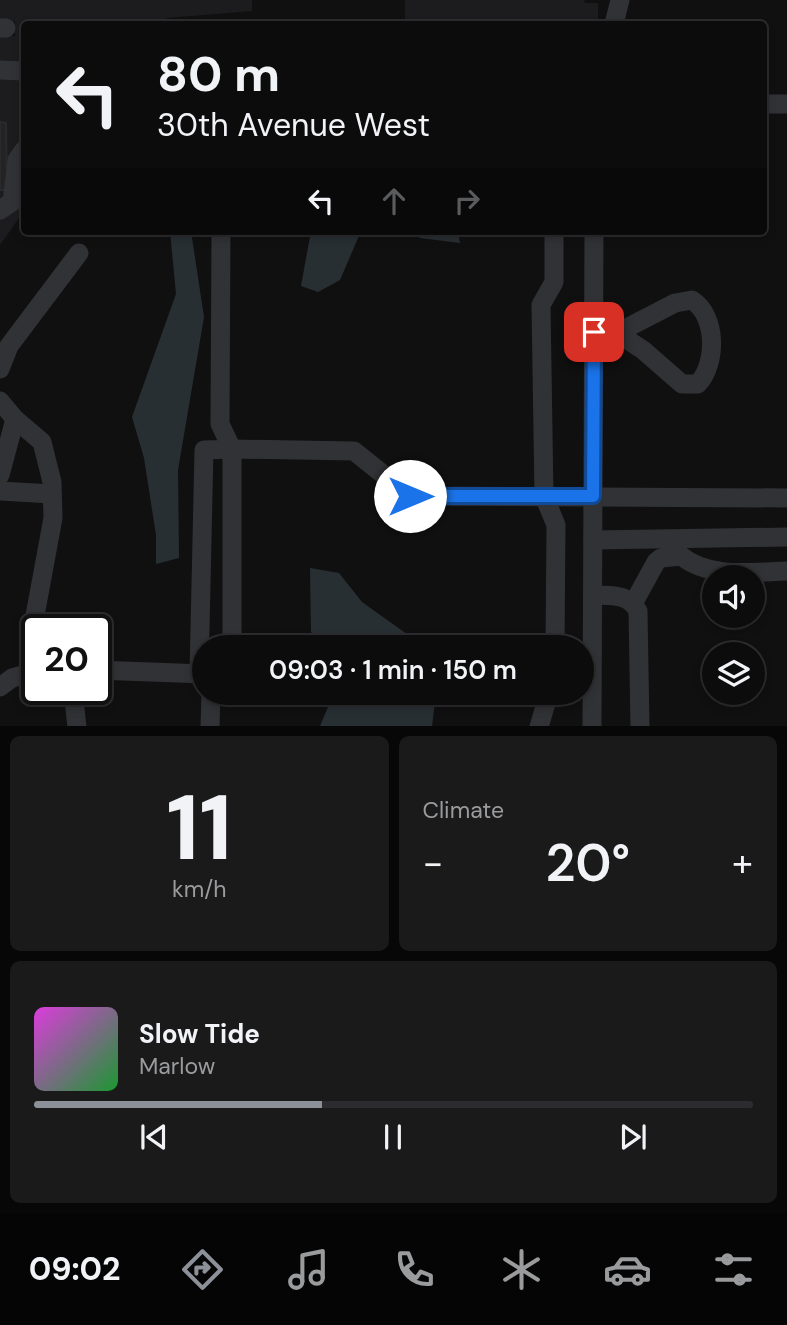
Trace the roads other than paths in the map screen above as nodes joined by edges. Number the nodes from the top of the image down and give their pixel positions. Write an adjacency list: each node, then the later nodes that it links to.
1 (620, 0): 2 (street)
2 (615, 21)
3 (0, 71): 4 (street)
4 (21, 71)
5 (767, 104): 6 (street)
6 (787, 104)
7 (21, 154): 8 (street)
8 (0, 210)
9 (220, 235): 18 (street)
10 (554, 235): 22 (street)
11 (594, 235): 13 (street)
12 (79, 253): 15 (street)
13 (594, 332): 14 (street); 23 (street)
14 (617, 332): 14 (street)
15 (0, 369)
16 (0, 401): 17 (street)
17 (15, 419): 19 (street); 21 (street)
18 (232, 449): 22 (street); 33 (street); 34 (street)
19 (0, 475)
20 (0, 491): 21 (street)
21 (52, 494): 32 (street)
22 (544, 496): 23 (street); 35 (street)
23 (593, 496): 24 (street); 27 (street)
24 (787, 498)
25 (787, 537): 26 (street)
26 (665, 539): 27 (street); 28 (street)
27 (593, 540): 30 (street)
28 (681, 556): 29 (street); 31 (street)
29 (787, 571)
30 (593, 596): 31 (street); 46 (street)
31 (634, 602): 47 (street)
32 (35, 614)
33 (202, 635)
34 (232, 635)
35 (555, 635)
36 (112, 671): 37 (street)
37 (192, 674)
38 (21, 675): 39 (street)
39 (0, 687)
40 (75, 705): 43 (street)
41 (211, 705): 44 (street)
42 (546, 705): 45 (street)
43 (77, 726)
44 (210, 726)
45 (539, 726)
46 (592, 726)
47 (639, 726)

